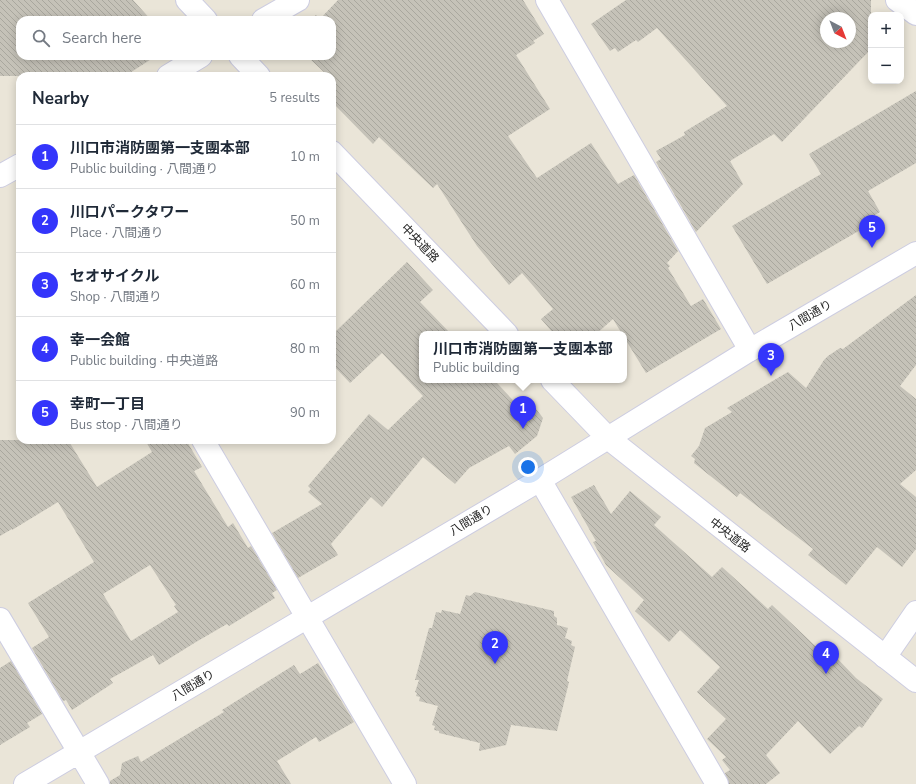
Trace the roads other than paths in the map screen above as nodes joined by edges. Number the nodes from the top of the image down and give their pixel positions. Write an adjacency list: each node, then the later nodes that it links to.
1 (187, 0): 6 (street)
2 (298, 0): 7 (street)
3 (547, 0): 17 (street)
4 (897, 0): 5 (street)
5 (916, 14)
6 (202, 16)
7 (270, 16)
8 (194, 60): 10 (street)
9 (244, 60): 11 (street)
10 (175, 72)
11 (255, 72)
12 (336, 156): 16 (street, 中央道路)
13 (16, 167): 14 (street)
14 (0, 176)
15 (916, 253): 17 (street, 八間通り)
16 (504, 331)
17 (750, 350): 19 (street, 八間通り)
18 (555, 383): 19 (street, 中央道路)
19 (608, 438): 21 (street, 八間通り); 25 (street, 中央道路)
20 (205, 444): 23 (street)
21 (540, 480): 23 (street, 八間通り); 31 (street)
22 (916, 612): 25 (street)
23 (306, 617): 27 (street, 八間通り); 30 (street)
24 (0, 619): 27 (street)
25 (885, 657): 26 (street, 中央道路)
26 (916, 681)
27 (79, 752): 28 (street, 八間通り); 29 (street)
28 (25, 784)
29 (98, 784)
30 (405, 784)
31 (717, 784)

